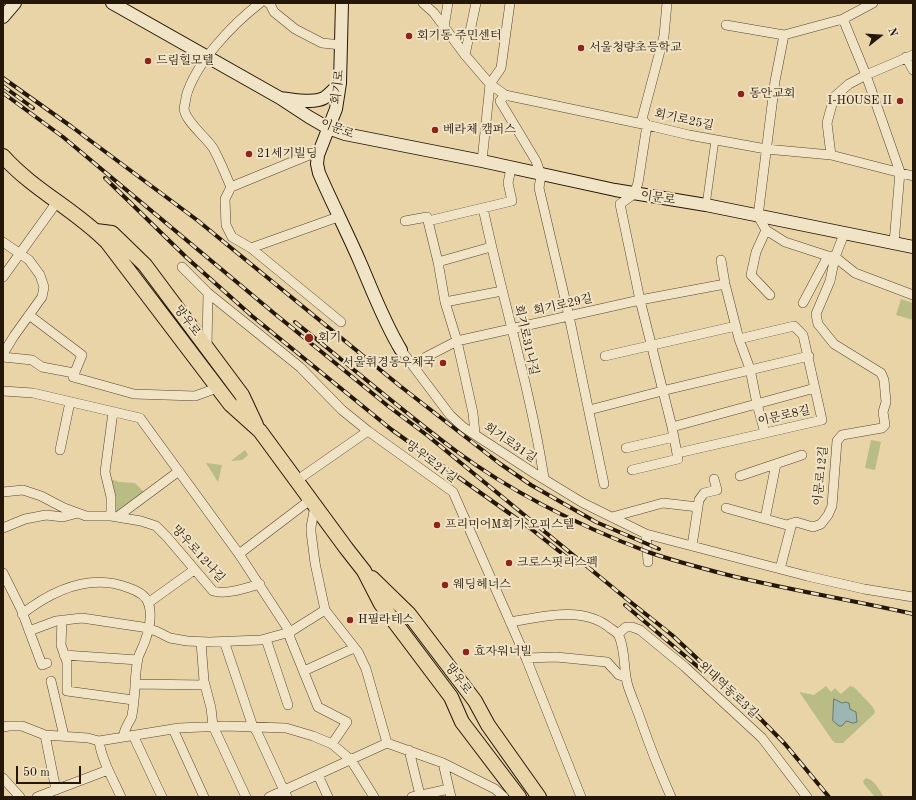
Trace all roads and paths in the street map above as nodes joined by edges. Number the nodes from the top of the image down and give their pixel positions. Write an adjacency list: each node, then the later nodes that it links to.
1 (15, 3): 12 (main road)
2 (260, 3): 19 (street)
3 (268, 3): 17 (street)
4 (342, 3): 17 (main road, 회기로)
5 (423, 3): 15 (street, 회기로25길)
6 (448, 3): 15 (street)
7 (476, 3): 18 (street)
8 (510, 3): 24 (street)
9 (667, 3): 27 (street)
10 (873, 3): 13 (street)
11 (118, 4): 19 (main road, 이문로)
12 (3, 17)
13 (843, 19): 16 (street); 22 (street)
14 (726, 25): 16 (street)
15 (444, 27): 18 (street, 회기로25길)
16 (784, 35): 30 (street)
17 (341, 45): 23 (main road, 회기로)
18 (465, 55): 24 (street, 회기로25길)
19 (207, 56): 26 (main road, 이문로); 39 (street)
20 (910, 56): 21 (street); 22 (street)
21 (913, 70)
22 (866, 75): 32 (street); 36 (street)
23 (340, 83): 26 (main road); 28 (main road, 회기로)
24 (490, 84): 25 (street, 회기로25길); 34 (street)
25 (506, 95): 27 (street, 회기로25길); 37 (street)
26 (280, 98): 28 (main road, 이문로)
27 (647, 125): 29 (street, 회기로25길); 40 (street)
28 (328, 128): 31 (main road, 회기로); 34 (main road, 이문로)
29 (716, 140): 30 (street, 회기로25길); 42 (street)
30 (766, 149): 32 (street, 회기로25길); 44 (street)
31 (318, 155): 39 (street); 45 (main road, 회기로)
32 (831, 155): 36 (street, 회기로25길)
33 (4, 158): 41 (main road, 망우로)
34 (482, 161): 35 (main road, 이문로)
35 (511, 168): 37 (main road, 이문로); 43 (street)
36 (900, 172): 38 (street, 회기로25길); 52 (street)
37 (541, 175): 40 (main road, 이문로); 71 (street)
38 (913, 176)
39 (230, 187): 55 (street)
40 (634, 194): 42 (main road, 이문로); 67 (street)
41 (57, 202): 49 (main road, 망우로); 56 (street)
42 (706, 205): 44 (main road, 이문로)
43 (483, 208): 47 (street); 53 (street, 회기로31나길)
44 (758, 216): 48 (street); 50 (main road, 이문로)
45 (338, 217): 55 (street); 79 (main road, 회기로)
46 (405, 221): 47 (street)
47 (428, 221): 59 (street)
48 (766, 230): 57 (street); 65 (street)
49 (96, 231): 78 (main road, 망우로); 87 (main road, 망우로)
50 (844, 234): 52 (main road, 이문로); 57 (street, 이문로12길)
51 (3, 242): 56 (street)
52 (894, 243): 54 (main road, 이문로)
53 (491, 247): 59 (street); 63 (street, 회기로31나길)
54 (913, 247)
55 (251, 248): 72 (street)
56 (20, 254): 61 (street); 70 (street)
57 (831, 256): 66 (street); 69 (street, 이문로12길); 121 (street, 이문로12길)
58 (721, 260): 62 (street)
59 (438, 262): 68 (street)
60 (182, 267): 64 (street, 망우로21길)
61 (3, 277)
62 (725, 284): 67 (street, 회기로29길); 73 (street)
63 (502, 290): 68 (street); 74 (street, 회기로31나길)
64 (208, 293): 78 (street); 97 (street, 망우로21길)
65 (770, 295)
66 (913, 295)
67 (640, 300): 71 (street, 회기로29길); 77 (street)
68 (445, 302): 76 (street)
69 (803, 303)
70 (28, 316): 80 (street); 86 (street)
71 (569, 316): 74 (street, 회기로29길); 93 (street)
72 (341, 322)
73 (736, 326): 75 (street); 77 (street)
74 (512, 329): 76 (street, 회기로29길); 109 (street, 회기로31나길)
75 (739, 339): 82 (street, 이문로8길); 85 (street)
76 (457, 341): 84 (street, 회기로29길); 99 (street)
77 (651, 345): 81 (street); 89 (street)
78 (207, 347): 96 (main road, 망우로)
79 (401, 350): 84 (street, 회기로)
80 (3, 354)
81 (605, 356)
82 (808, 356): 85 (street); 88 (street, 이문로8길)
83 (3, 357): 86 (street)
84 (413, 366): 99 (street, 회기로31길)
85 (750, 369): 89 (street); 92 (street)
86 (74, 373): 87 (street)
87 (217, 388): 96 (main road, 망우로)
88 (815, 388): 92 (street); 98 (street, 이문로8길)
89 (663, 390): 93 (street); 95 (street)
90 (3, 391): 91 (street)
91 (70, 402): 94 (street); 102 (street)
92 (757, 404): 95 (street, 이문로8길); 98 (street)
93 (589, 410): 112 (street)
94 (113, 412): 107 (street); 118 (street)
95 (672, 427): 100 (street)
96 (260, 431): 111 (main road, 망우로)
97 (368, 431): 111 (street); 137 (street, 망우로21길)
98 (765, 433): 103 (street, 이문로8길)
99 (475, 434): 109 (street, 회기로31길)
100 (674, 437): 101 (street); 103 (street)
101 (626, 448)
102 (60, 450)
103 (678, 453): 106 (street, 이문로8길)
104 (802, 455): 105 (street, 이문로12길)
105 (776, 464): 108 (street, 이문로12길); 120 (street)
106 (632, 470)
107 (179, 471): 118 (street); 125 (street)
108 (740, 476)
109 (544, 478): 119 (street, 회기로31길)
110 (714, 479): 115 (street)
111 (296, 481): 114 (main road, 망우로)
112 (604, 484)
113 (3, 492): 117 (street)
114 (313, 503): 125 (street); 129 (main road, 망우로); 134 (street)
115 (698, 507): 119 (street); 124 (street)
116 (726, 508): 120 (street, 이문로12길)
117 (78, 513): 118 (street, 망우로12나길); 122 (street, 망우로12나길)
118 (114, 516): 128 (street, 망우로12나길)
119 (612, 517): 123 (street, 회기로31길)
120 (765, 519): 121 (street, 이문로12길)
121 (792, 523): 127 (street)
122 (3, 528)
123 (646, 534): 124 (street, 회기로31길); 126 (street)
124 (692, 546): 127 (street, 회기로31길)
125 (239, 554): 131 (street)
126 (648, 562)
127 (780, 569): 132 (street, 회기로31길)
128 (194, 570): 131 (street, 망우로12나길); 133 (street)
129 (364, 571): 188 (main road, 망우로); 189 (main road, 망우로)
130 (3, 573): 135 (street)
131 (260, 584): 140 (street)
132 (913, 597)
133 (148, 603): 135 (street); 138 (street)
134 (325, 610): 140 (street); 145 (street)
135 (22, 614): 139 (street)
136 (62, 620): 138 (street); 139 (street); 146 (street)
137 (510, 622): 141 (street); 147 (street, 망우로21길)
138 (149, 629): 144 (street); 148 (street)
139 (29, 631): 149 (street)
140 (290, 632): 142 (street); 150 (street)
141 (618, 634): 151 (street); 192 (street, 외대역동로3길)
142 (266, 639): 143 (street); 156 (street)
143 (224, 641): 144 (street); 158 (street)
144 (201, 642): 154 (street)
145 (354, 648): 150 (street); 166 (street)
146 (64, 655): 148 (street); 155 (street)
147 (526, 658): 151 (street); 190 (street, 망우로21길)
148 (138, 660): 153 (street)
149 (47, 663)
150 (304, 671): 167 (street)
151 (626, 677): 191 (street)
152 (51, 681): 163 (street)
153 (135, 684): 154 (street); 155 (street)
154 (205, 685): 157 (street)
155 (134, 700): 164 (street)
156 (288, 705)
157 (213, 726): 158 (street); 160 (street); 183 (street)
158 (253, 727): 167 (street); 176 (street)
159 (3, 728): 161 (street)
160 (173, 729): 162 (street); 182 (street)
161 (44, 735): 163 (street); 174 (street)
162 (133, 735): 164 (street); 181 (street)
163 (64, 736): 165 (street)
164 (123, 737): 165 (street)
165 (99, 741): 171 (street)
166 (387, 743): 168 (street); 169 (street)
167 (332, 744): 169 (street)
168 (408, 750): 170 (street); 177 (street)
169 (351, 760): 172 (street); 186 (street)
170 (443, 763): 175 (street); 187 (street)
171 (108, 770): 174 (street); 180 (street)
172 (318, 775): 176 (street); 185 (street)
173 (3, 778): 178 (street)
174 (56, 790): 179 (street)
175 (450, 793): 177 (street)
176 (286, 794): 184 (street)
177 (416, 796)
178 (20, 797)
179 (37, 797)
180 (121, 797)
181 (162, 797)
182 (204, 797)
183 (246, 797)
184 (269, 797)
185 (328, 797)
186 (374, 797)
187 (504, 797)
188 (519, 797)
189 (539, 797)
190 (580, 797)
191 (671, 797)
192 (807, 797)

